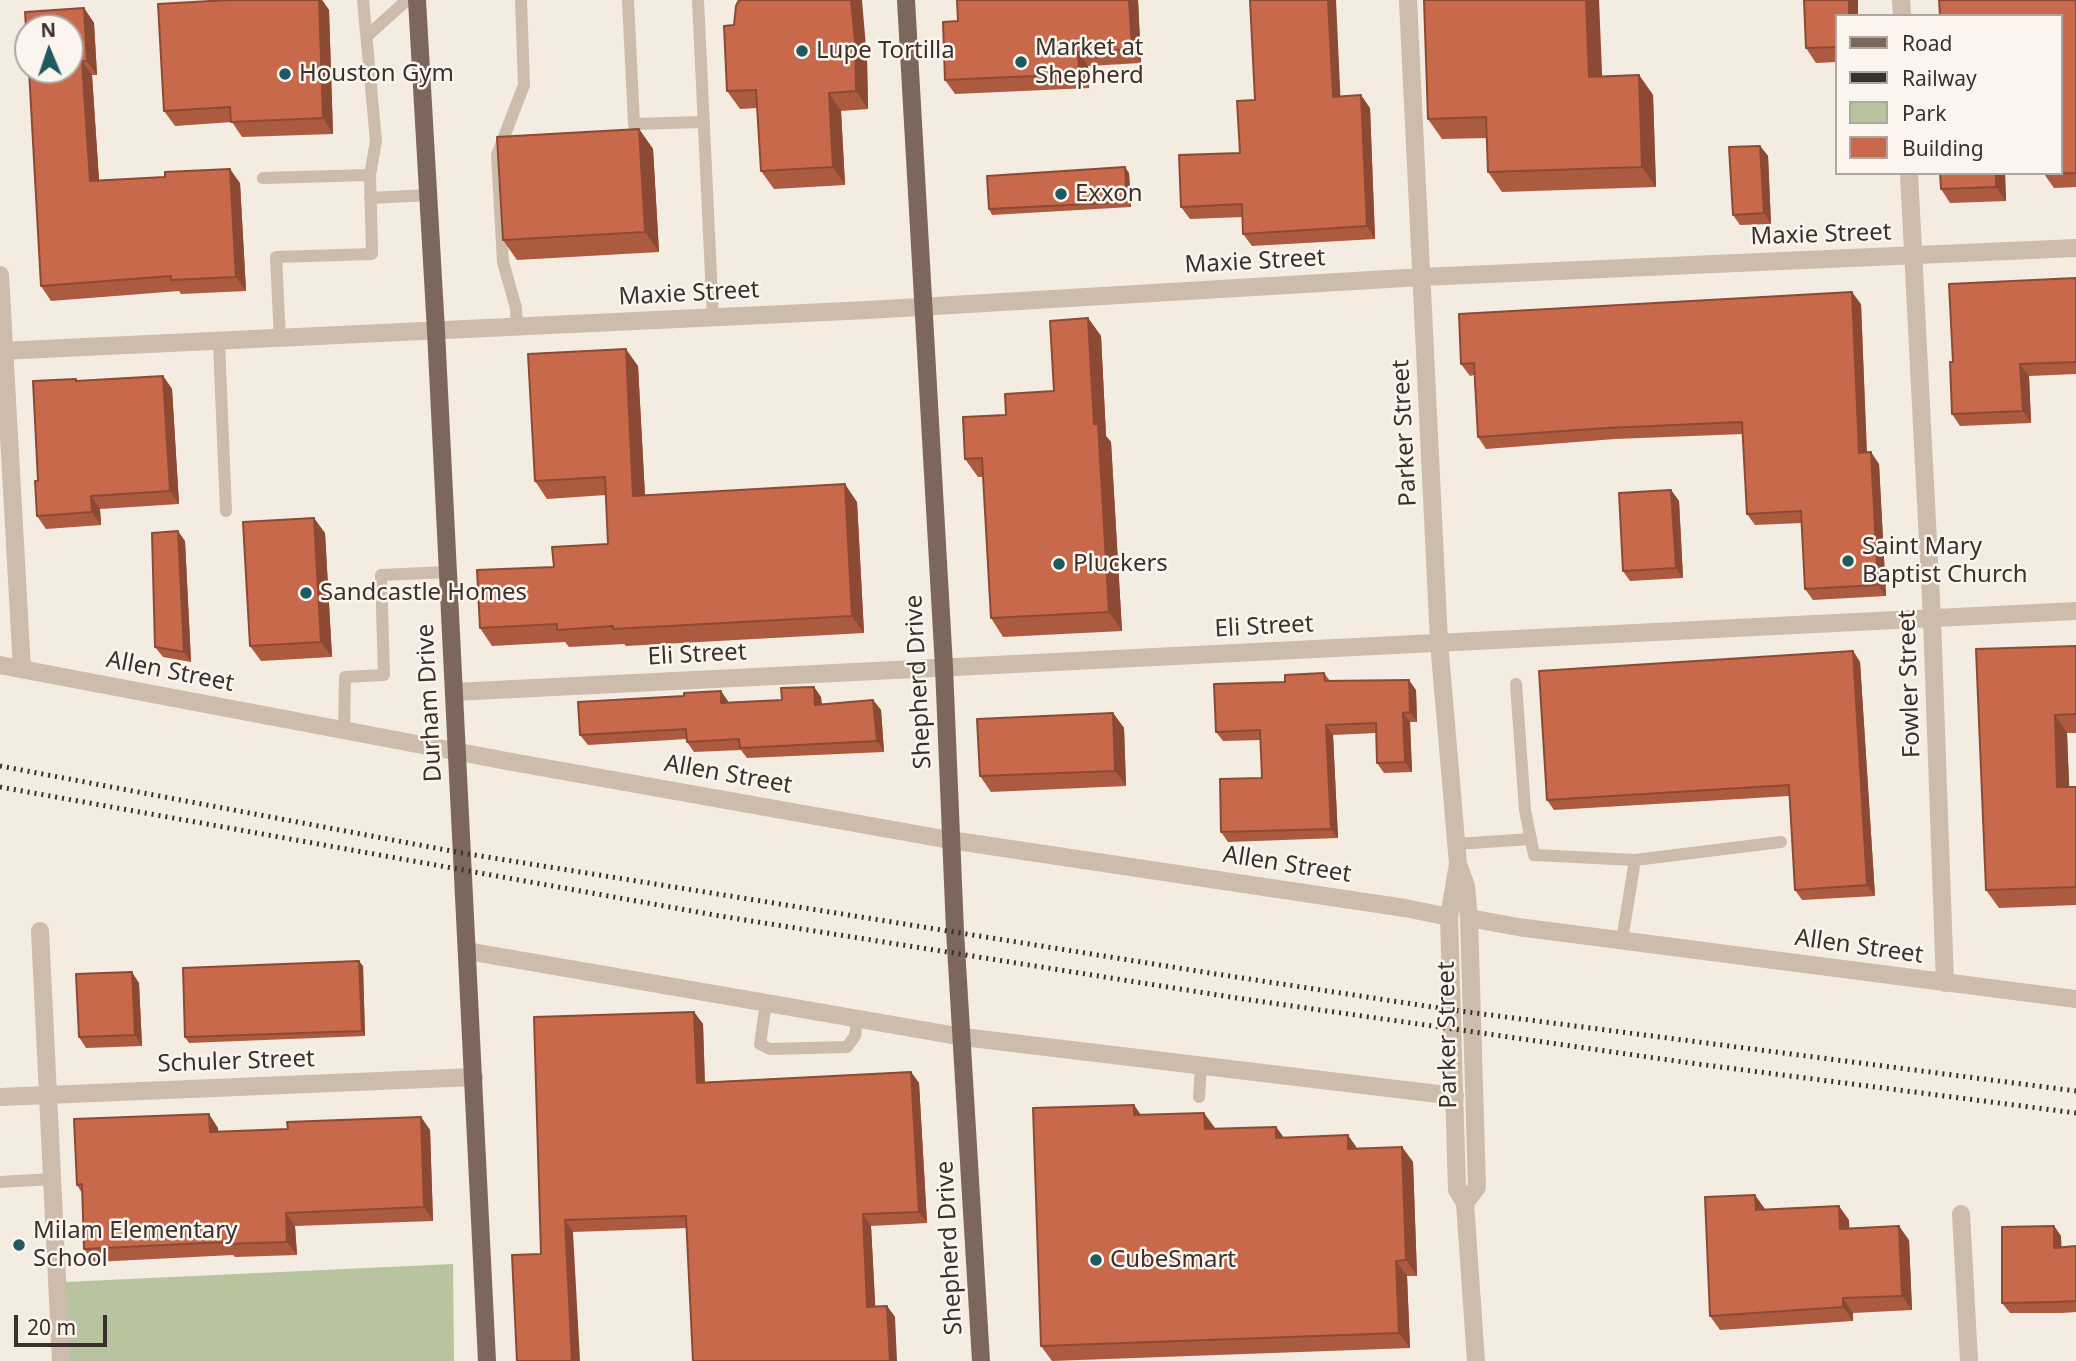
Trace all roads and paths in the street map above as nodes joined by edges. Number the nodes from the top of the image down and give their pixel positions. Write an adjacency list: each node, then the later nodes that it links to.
1 (363, 0): 9 (lane)
2 (407, 0): 9 (lane)
3 (417, 0): 14 (main road, Durham Drive)
4 (521, 0): 22 (lane)
5 (628, 0): 10 (lane)
6 (698, 0): 10 (lane)
7 (906, 0): 20 (main road, Shepherd Drive)
8 (1408, 0): 19 (street, Parker Street)
9 (367, 36): 11 (lane)
10 (703, 122): 21 (lane)
11 (370, 175): 13 (lane); 15 (lane)
12 (1909, 175): 17 (street, Fowler Street)
13 (262, 178)
14 (428, 195): 15 (lane); 23 (main road, Durham Drive)
15 (370, 198): 24 (lane)
16 (2076, 248): 17 (street, Maxie Street)
17 (1912, 256): 19 (street, Maxie Street); 30 (street, Fowler Street)
18 (0, 275): 26 (street)
19 (1422, 277): 20 (street, Maxie Street); 31 (street, Parker Street)
20 (923, 307): 21 (street, Maxie Street); 33 (main road, Shepherd Drive)
21 (713, 318): 22 (street, Maxie Street)
22 (517, 327): 23 (street, Maxie Street)
23 (436, 331): 24 (street, Maxie Street); 28 (main road, Durham Drive)
24 (280, 340): 25 (street, Maxie Street)
25 (219, 343): 26 (street, Maxie Street); 27 (lane)
26 (2, 351): 34 (street)
27 (226, 511)
28 (448, 572): 36 (main road, Durham Drive); 37 (lane)
29 (2076, 611): 30 (street, Eli Street)
30 (1932, 619): 31 (street, Eli Street); 50 (street, Fowler Street)
31 (1439, 642): 33 (street, Eli Street); 42 (street, Parker Street)
32 (0, 665): 34 (street, Allen Street)
33 (944, 667): 36 (street, Eli Street); 39 (main road, Shepherd Drive)
34 (22, 669): 37 (street, Allen Street)
35 (1516, 684): 40 (lane)
36 (454, 692): 38 (main road, Durham Drive)
37 (344, 731): 38 (street, Allen Street)
38 (456, 752): 39 (street, Allen Street); 49 (main road, Durham Drive)
39 (950, 839): 45 (street, Allen Street); 54 (main road, Shepherd Drive)
40 (1531, 839): 42 (lane); 43 (lane)
41 (1780, 842): 43 (lane)
42 (1456, 844): 44 (street, Parker Street)
43 (1635, 859): 48 (lane)
44 (1458, 864): 45 (street, Parker Street); 46 (street, Parker Street)
45 (1449, 917): 58 (street, Parker Street)
46 (1469, 918): 48 (street, Allen Street); 63 (street, Parker Street)
47 (40, 931): 57 (street)
48 (1622, 940): 50 (street, Allen Street)
49 (467, 951): 52 (street); 56 (main road, Durham Drive)
50 (1945, 983): 51 (street, Allen Street)
51 (2076, 999)
52 (766, 1003): 53 (street); 53 (lane)
53 (857, 1018): 54 (street)
54 (963, 1037): 55 (street); 67 (main road, Shepherd Drive)
55 (1201, 1065): 58 (street); 60 (lane)
56 (474, 1077): 57 (street, Schuler Street); 66 (main road, Durham Drive)
57 (48, 1094): 59 (street, Schuler Street); 61 (street)
58 (1455, 1096): 63 (street, Parker Street)
59 (0, 1097)
60 (1199, 1097)
61 (52, 1179): 62 (lane); 65 (street)
62 (0, 1182)
63 (1465, 1203): 68 (street, Parker Street)
64 (1961, 1214): 69 (street)
65 (61, 1361)
66 (487, 1361)
67 (981, 1361)
68 (1476, 1361)
69 (1969, 1361)

